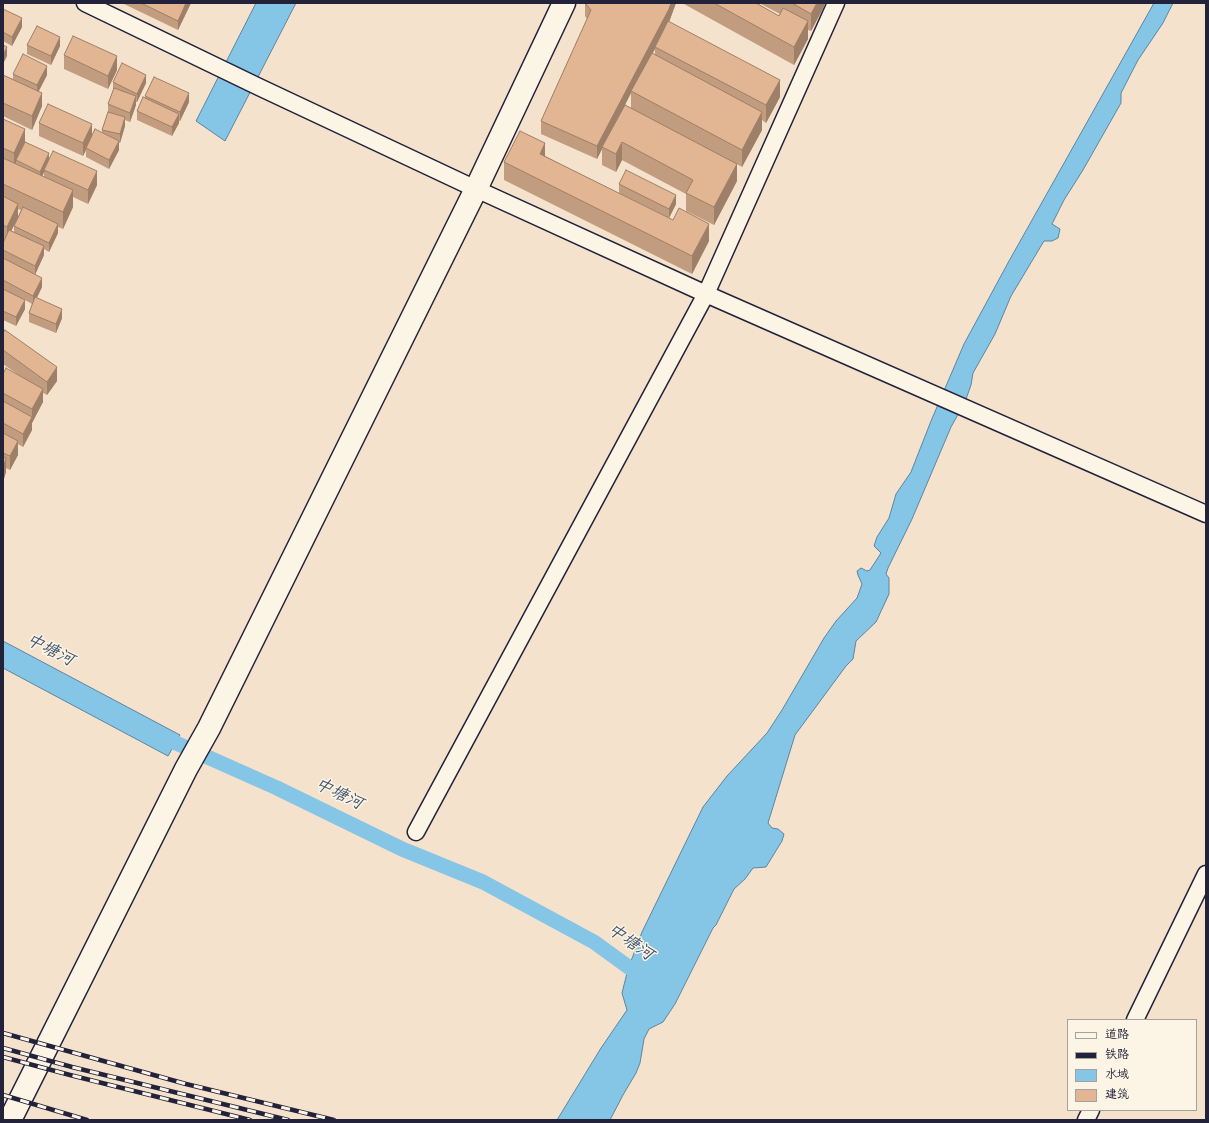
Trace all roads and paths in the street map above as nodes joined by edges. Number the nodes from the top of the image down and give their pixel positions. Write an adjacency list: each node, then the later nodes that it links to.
1 (85, 3): 4 (street)
2 (836, 3): 5 (street)
3 (561, 4): 4 (main road)
4 (476, 189): 5 (street); 11 (main road)
5 (706, 294): 6 (street); 7 (street)
6 (1206, 514)
7 (416, 832)
8 (1206, 874): 9 (street)
9 (1135, 1019)
10 (1090, 1111): 12 (street)
11 (10, 1120)
12 (1086, 1120)

